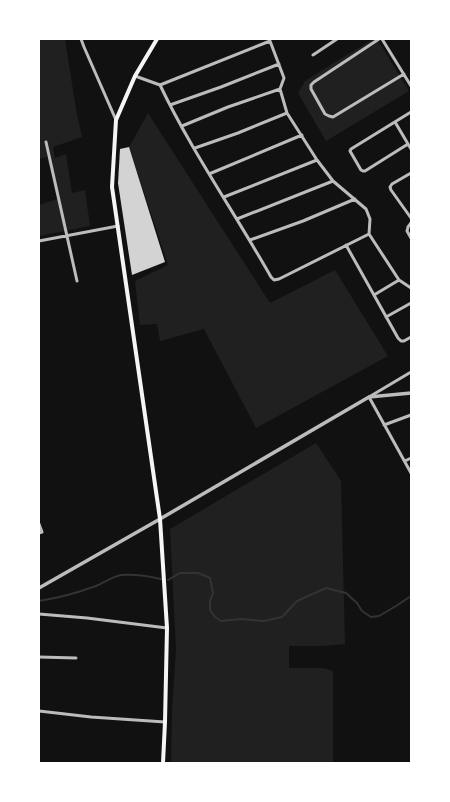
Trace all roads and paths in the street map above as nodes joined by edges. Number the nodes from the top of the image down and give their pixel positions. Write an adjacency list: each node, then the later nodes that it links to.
1 (82, 39): 15 (street)
2 (157, 39): 8 (main road)
3 (337, 39): 5 (street)
4 (381, 39): 7 (street); 7 (street)
5 (314, 55)
6 (279, 64): 9 (street); 11 (street); 12 (street)
7 (404, 74): 10 (street)
8 (135, 76): 9 (street); 15 (main road)
9 (160, 85): 12 (street)
10 (411, 86)
11 (280, 89): 14 (street); 17 (street)
12 (170, 105): 17 (street)
13 (411, 112): 16 (street)
14 (287, 113): 18 (street); 21 (street)
15 (116, 120): 32 (main road)
16 (395, 122): 20 (street); 20 (street)
17 (182, 126): 21 (street)
18 (302, 135): 23 (street); 25 (street)
19 (46, 142): 34 (street)
20 (408, 144): 22 (street)
21 (195, 148): 25 (street)
22 (411, 149)
23 (317, 160): 26 (street); 27 (street)
24 (411, 173): 29 (street)
25 (209, 174): 27 (street)
26 (334, 180): 28 (street); 30 (street)
27 (224, 197): 30 (street)
28 (356, 199): 33 (street); 36 (street)
29 (411, 218)
30 (237, 219): 36 (street)
31 (411, 223): 35 (street)
32 (118, 226): 34 (street); 54 (main road)
33 (369, 234): 38 (street); 39 (street)
34 (67, 236): 37 (street); 40 (street)
35 (411, 238)
36 (250, 240): 38 (street)
37 (39, 241)
38 (346, 245): 42 (street)
39 (399, 280): 41 (street); 42 (street)
40 (77, 281)
41 (411, 288)
42 (374, 295): 44 (street)
43 (411, 303): 44 (street)
44 (386, 317): 45 (street)
45 (411, 337)
46 (411, 372): 48 (street)
47 (411, 392): 48 (street)
48 (369, 397): 50 (street); 54 (street)
49 (411, 415): 50 (street)
50 (384, 425): 52 (street)
51 (411, 458): 52 (street)
52 (405, 461): 53 (street)
53 (411, 473)
54 (160, 519): 57 (street); 59 (main road)
55 (39, 524): 56 (street)
56 (39, 533)
57 (39, 588)
58 (39, 614): 59 (street)
59 (167, 628): 63 (main road)
60 (39, 657): 61 (street)
61 (76, 658)
62 (39, 711): 63 (street)
63 (165, 722): 64 (main road)
64 (163, 763)

